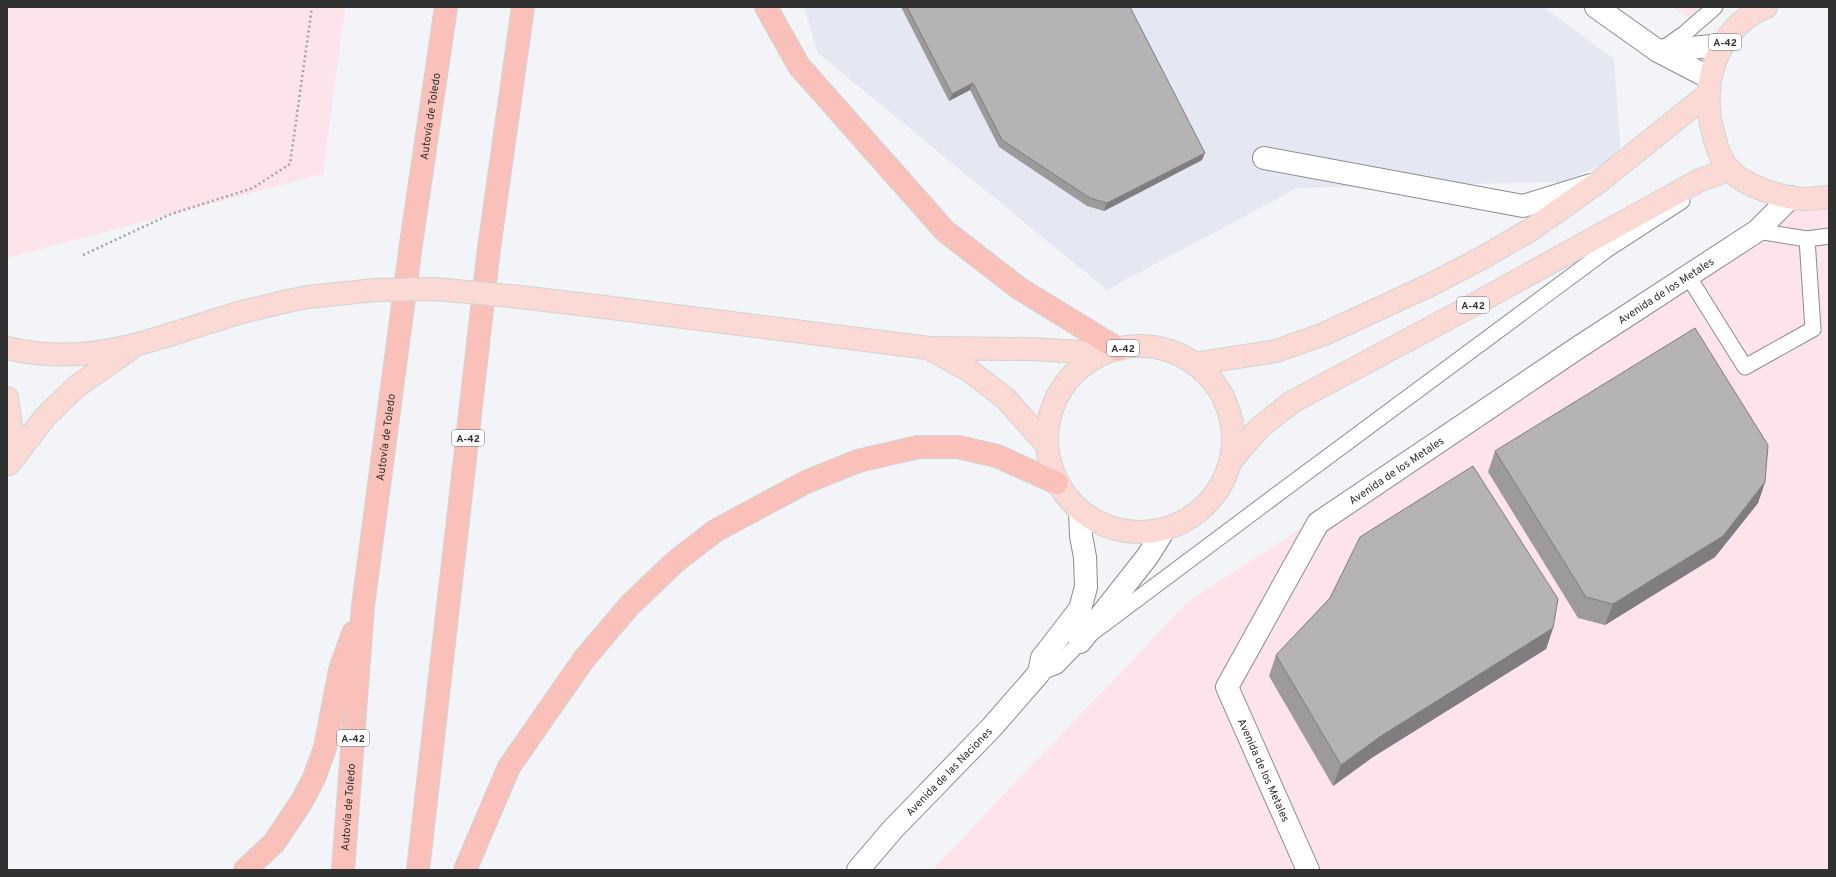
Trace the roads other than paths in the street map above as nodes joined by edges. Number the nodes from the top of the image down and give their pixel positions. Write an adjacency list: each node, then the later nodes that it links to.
1 (446, 7): 31 (highway, Autovía de Toledo / A-42)
2 (524, 7): 36 (highway, A-42)
3 (766, 7): 22 (highway)
4 (1596, 7): 8 (street)
5 (1715, 7): 8 (lane)
6 (1761, 8): 7 (main road, A-42)
7 (1723, 45): 8 (street); 9 (main road, A-42)
8 (1658, 52): 9 (street)
9 (1709, 86): 11 (main road, A-42); 12 (main road, A-42)
10 (1264, 158): 12 (street)
11 (1729, 170): 13 (main road, A-42); 26 (main road, A-42); 32 (lane)
12 (1596, 184): 23 (main road, A-42)
13 (1792, 197): 14 (main road, A-42); 15 (street, Avenida de los Metales)
14 (1829, 197)
15 (1757, 231): 17 (lane); 18 (street, Avenida de los Metales)
16 (1829, 236): 17 (lane)
17 (1807, 239): 18 (lane)
18 (1688, 276): 39 (street, Avenida de los Metales)
19 (136, 346): 20 (main road); 21 (main road, bridge); 27 (main road)
20 (7, 348)
21 (929, 348): 22 (main road); 25 (main road)
22 (1111, 351): 23 (main road, A-42); 25 (main road, A-42)
23 (1194, 364): 26 (main road, A-42)
24 (7, 398): 27 (main road)
25 (1046, 444): 28 (main road, A-42)
26 (1231, 461): 30 (main road, A-42)
27 (8, 465)
28 (1057, 483): 29 (main road, A-42); 37 (highway)
29 (1080, 511): 30 (main road, A-42); 33 (street)
30 (1164, 530): 32 (street)
31 (363, 606): 34 (highway); 35 (highway, Autovía de Toledo / A-42)
32 (1080, 642): 33 (lane)
33 (1039, 673): 38 (street, Avenida de las Naciones)
34 (245, 870)
35 (343, 870)
36 (418, 870)
37 (465, 870)
38 (858, 870)
39 (1308, 870)

